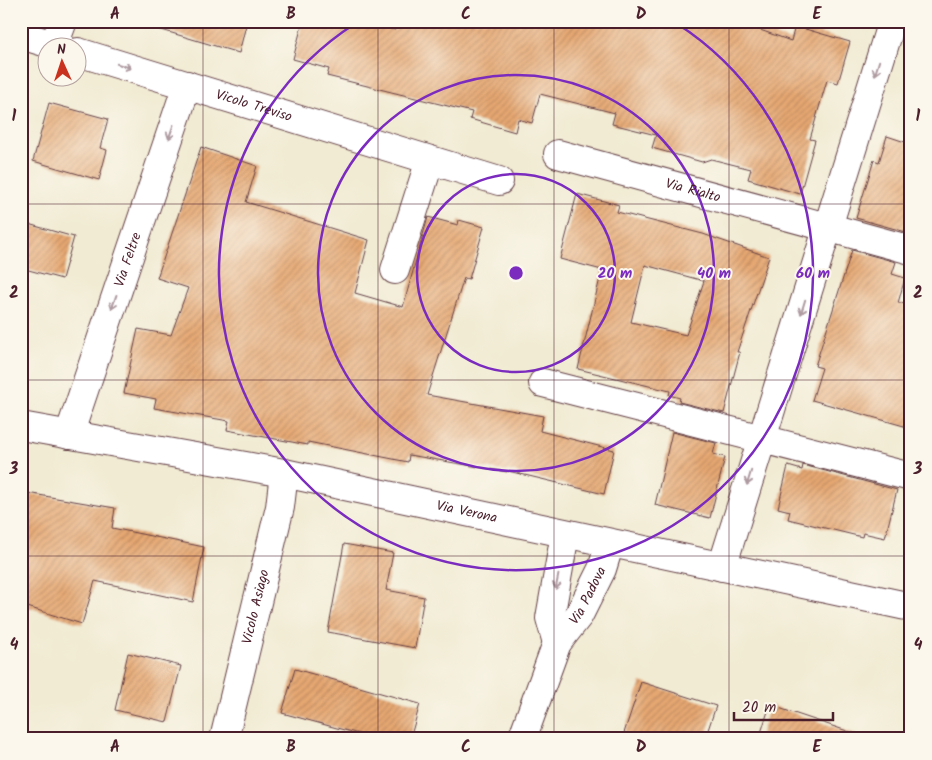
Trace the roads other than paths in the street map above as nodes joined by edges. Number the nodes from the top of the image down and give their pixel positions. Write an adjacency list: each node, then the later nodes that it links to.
1 (892, 21): 9 (street, one-way to 9)
2 (21, 35): 3 (street, Vicolo Treviso)
3 (42, 38)
4 (88, 50): 5 (street, Vicolo Treviso, one-way to 5)
5 (187, 85): 7 (street, Vicolo Treviso); 14 (street, Via Feltre, one-way to 14)
6 (558, 154): 9 (street, Via Rialto)
7 (430, 160): 8 (street, Vicolo Treviso); 11 (street)
8 (499, 181)
9 (828, 227): 10 (street, Via Rialto); 15 (street, one-way to 15)
10 (911, 250)
11 (395, 270)
12 (543, 383): 15 (street)
13 (21, 426): 14 (street, Via Verona)
14 (69, 435): 16 (street, Via Verona)
15 (762, 439): 17 (street); 20 (street, one-way to 20)
16 (284, 473): 18 (street, Via Verona); 23 (street, Vicolo Asiago)
17 (911, 477)
18 (565, 534): 19 (street, Via Verona); 22 (street, Via Padova, one-way to 22)
19 (610, 543): 20 (street, Via Verona); 22 (street, Via Padova)
20 (722, 567): 21 (street, Via Verona)
21 (911, 607)
22 (557, 643): 24 (street, Via Padova)
23 (224, 739)
24 (522, 739)

